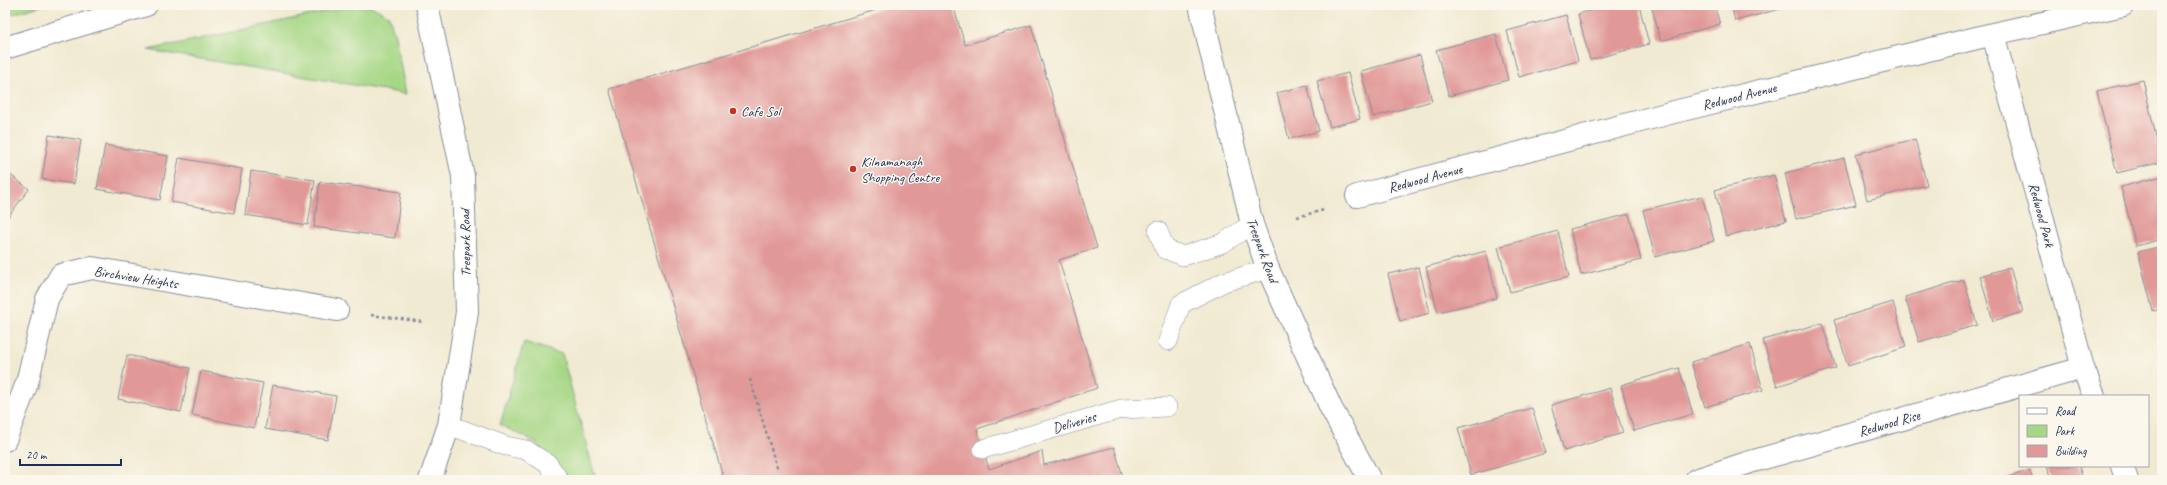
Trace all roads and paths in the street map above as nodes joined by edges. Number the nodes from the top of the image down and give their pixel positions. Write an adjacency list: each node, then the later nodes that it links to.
1 (146, 5): 6 (street)
2 (426, 5): 21 (street, Treepark Road)
3 (1200, 5): 10 (street, Treepark Road)
4 (2123, 5): 5 (street, Redwood Avenue)
5 (1993, 34): 7 (street, Redwood Avenue); 17 (street, Redwood Park)
6 (5, 48)
7 (1357, 196)
8 (1324, 210): 9 (path)
9 (1297, 218)
10 (1252, 224): 11 (lane); 12 (street, Treepark Road)
11 (1158, 231)
12 (1268, 269): 16 (lane); 28 (street, Treepark Road)
13 (337, 310): 22 (street, Birchview Heights)
14 (370, 315): 15 (path)
15 (424, 322)
16 (1168, 341)
17 (2083, 368): 19 (street, Redwood Park); 29 (street, Redwood Rise)
18 (750, 379): 25 (path)
19 (2094, 395)
20 (1166, 406): 23 (lane, Deliveries)
21 (449, 425): 26 (street, Treepark Road); 27 (lane)
22 (5, 440)
23 (983, 449)
24 (2122, 467): 30 (street)
25 (777, 468)
26 (430, 480)
27 (560, 480)
28 (1370, 480)
29 (1696, 480)
30 (2127, 480)

